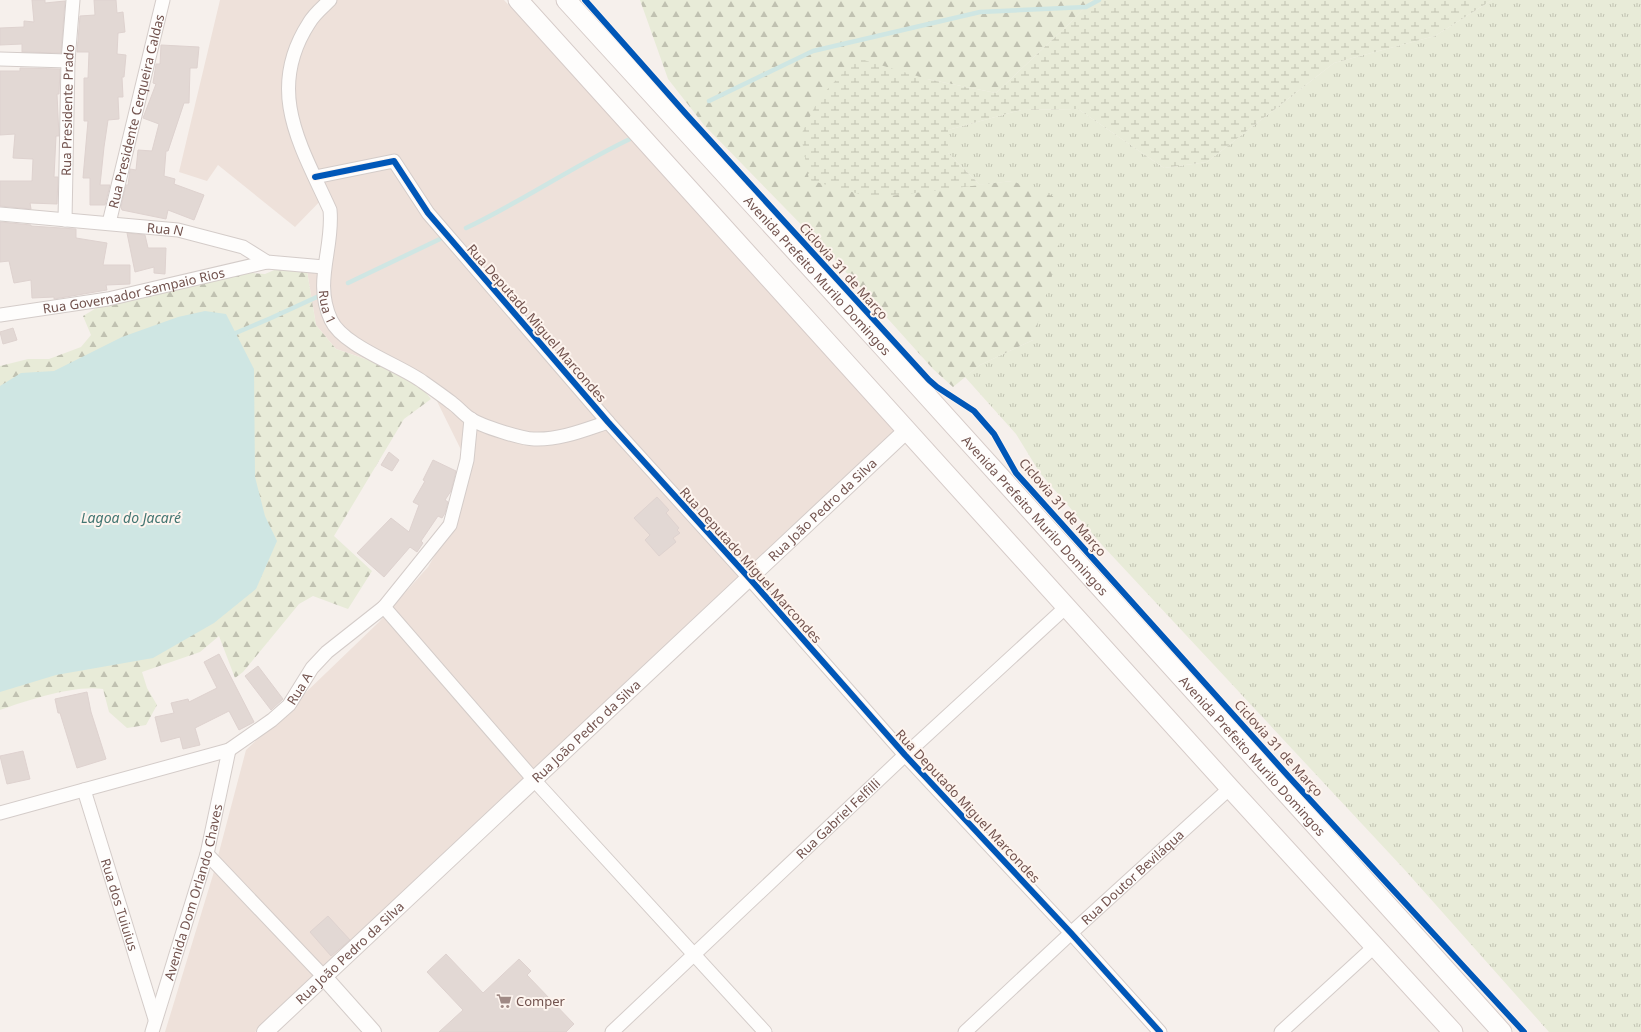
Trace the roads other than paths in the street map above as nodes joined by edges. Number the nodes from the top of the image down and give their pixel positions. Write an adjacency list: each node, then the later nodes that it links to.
1 (73, 0): 7 (street, Rua Presidente Prado)
2 (163, 0): 11 (street, Rua Presidente Cerqueira Caldas)
3 (330, 0): 8 (street, Rua 1)
4 (518, 0): 17 (main road)
5 (566, 0): 42 (main road, Avenida Prefeito Murilo Domingos)
6 (0, 59): 7 (street)
7 (68, 60): 10 (street, Rua Presidente Prado)
8 (315, 177): 13 (street, Rua 1); 16 (street, Rua Deputado Miguel Marcondes)
9 (0, 214): 10 (street, Rua N)
10 (65, 220): 11 (street, Rua N)
11 (109, 223): 12 (street, Rua N)
12 (267, 262): 13 (street, Rua N); 14 (street, Rua Governador Sampaio Rios)
13 (324, 267): 15 (street, Rua 1)
14 (0, 315)
15 (471, 419): 16 (street, Rua 1); 19 (street, Rua A)
16 (608, 422): 18 (street, Rua Deputado Miguel Marcondes)
17 (908, 430): 18 (street, Rua João Pedro da Silva); 20 (main road)
18 (750, 579): 22 (street, Rua Deputado Miguel Marcondes); 23 (street, Rua João Pedro da Silva)
19 (384, 607): 21 (street, Rua A); 23 (street)
20 (1066, 607): 22 (street, Rua Gabriel Felfilli); 24 (main road)
21 (229, 750): 25 (street, Rua A); 27 (street, Avenida Dom Orlando Chaves)
22 (905, 755): 28 (street, Rua Deputado Miguel Marcondes); 30 (street, Rua Gabriel Felfilli)
23 (535, 781): 30 (street); 31 (street, Rua João Pedro da Silva)
24 (1230, 788): 28 (street, Rua Doutor Beviláqua); 29 (main road)
25 (84, 790): 26 (street, Rua A); 32 (street, Rua dos Tuiuius)
26 (0, 813)
27 (207, 854): 31 (street); 32 (street, Avenida Dom Orlando Chaves)
28 (1071, 932): 38 (street, Rua Doutor Beviláqua); 39 (street, Rua Deputado Miguel Marcondes)
29 (1375, 946): 40 (street); 41 (main road)
30 (694, 955): 36 (street, Rua Gabriel Felfilli); 37 (street)
31 (324, 977): 34 (street, Rua João Pedro da Silva); 35 (street)
32 (155, 1019): 33 (street, Avenida Dom Orlando Chaves)
33 (152, 1032)
34 (265, 1032)
35 (373, 1032)
36 (612, 1032)
37 (765, 1032)
38 (965, 1032)
39 (1160, 1032)
40 (1281, 1032)
41 (1453, 1032)
42 (1502, 1032)

